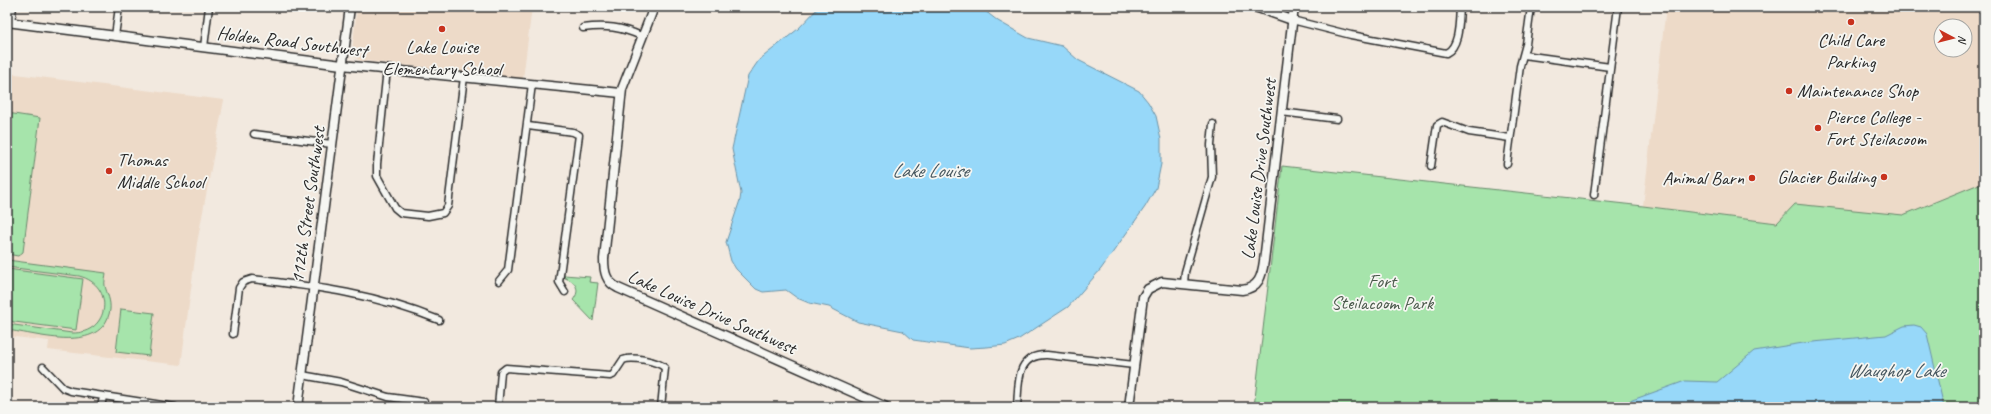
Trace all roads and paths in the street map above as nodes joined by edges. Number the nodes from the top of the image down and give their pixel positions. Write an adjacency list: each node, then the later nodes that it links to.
1 (13, 7): 12 (street)
2 (119, 7): 14 (street)
3 (209, 7): 16 (street)
4 (350, 7): 18 (street, 112th Street Southwest)
5 (654, 7): 15 (street, Lake Louise Drive Southwest)
6 (1255, 7): 11 (street)
7 (1294, 7): 11 (street, Lake Louise Drive Southwest)
8 (1460, 7): 11 (street)
9 (1531, 7): 17 (street)
10 (1618, 7): 19 (street)
11 (1292, 20): 24 (street, Lake Louise Drive Southwest)
12 (9, 22): 14 (street, Holden Road Southwest)
13 (584, 28): 15 (street)
14 (116, 36): 16 (street, Holden Road Southwest)
15 (641, 36): 23 (street, Lake Louise Drive Southwest)
16 (204, 47): 18 (street, Holden Road Southwest)
17 (1524, 54): 19 (street); 29 (street)
18 (342, 65): 20 (street, Holden Road Southwest); 30 (street, 112th Street Southwest)
19 (1610, 67): 33 (street)
20 (387, 69): 21 (street, Holden Road Southwest); 21 (street)
21 (464, 77): 22 (street, Holden Road Southwest)
22 (532, 84): 23 (street, Holden Road Southwest); 27 (street)
23 (621, 93): 50 (street, Lake Louise Drive Southwest)
24 (1281, 112): 25 (street); 35 (street, Lake Louise Drive Southwest)
25 (1337, 119)
26 (1213, 124): 35 (street)
27 (528, 126): 34 (street); 37 (street)
28 (254, 134): 30 (street)
29 (1510, 138): 31 (street); 32 (street)
30 (332, 144): 36 (street, 112th Street Southwest)
31 (1507, 164)
32 (1431, 166)
33 (1594, 195)
34 (499, 281)
35 (1184, 283): 40 (street)
36 (313, 286): 38 (street); 39 (street); 42 (street, 112th Street Southwest)
37 (565, 292)
38 (439, 320)
39 (233, 334)
40 (1134, 365): 51 (street); 52 (street)
41 (43, 367): 43 (street)
42 (302, 375): 44 (street); 47 (street, 112th Street Southwest)
43 (103, 397): 45 (street); 46 (street)
44 (424, 402)
45 (101, 407)
46 (175, 407)
47 (298, 407)
48 (498, 407): 49 (street)
49 (661, 407)
50 (886, 407)
51 (1017, 407)
52 (1129, 407)

